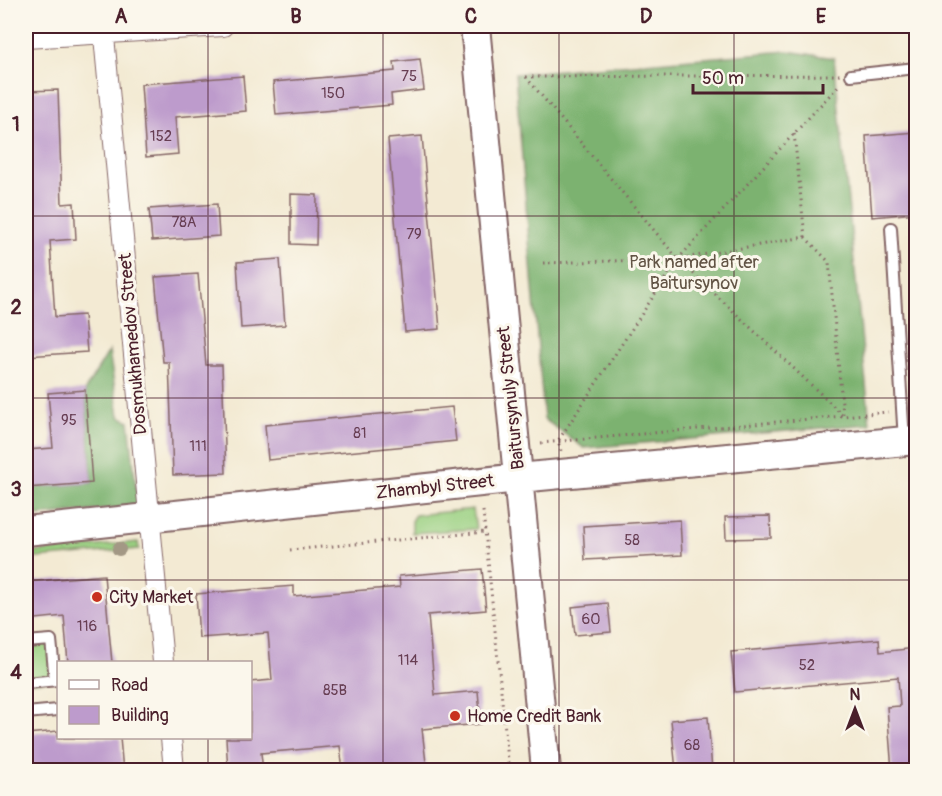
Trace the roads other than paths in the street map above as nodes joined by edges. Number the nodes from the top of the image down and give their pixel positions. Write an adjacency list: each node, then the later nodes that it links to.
1 (223, 26): 3 (street)
2 (475, 26): 9 (street, Baitursynuly Street)
3 (104, 29): 4 (street); 10 (street, Dosmukhamedov Street)
4 (26, 38)
5 (916, 68): 6 (lane)
6 (851, 75)
7 (891, 228): 8 (lane)
8 (910, 441): 9 (street, Zhambyl Street)
9 (519, 478): 10 (street, Zhambyl Street); 20 (street, Baitursynuly Street)
10 (149, 517): 11 (street, Zhambyl Street); 13 (street, Dosmukhamedov Street)
11 (26, 531)
12 (26, 642): 14 (lane)
13 (163, 661)
14 (57, 680): 15 (lane)
15 (26, 683)
16 (57, 710): 17 (lane)
17 (26, 713)
18 (171, 739): 19 (street)
19 (174, 771)
20 (546, 771)

